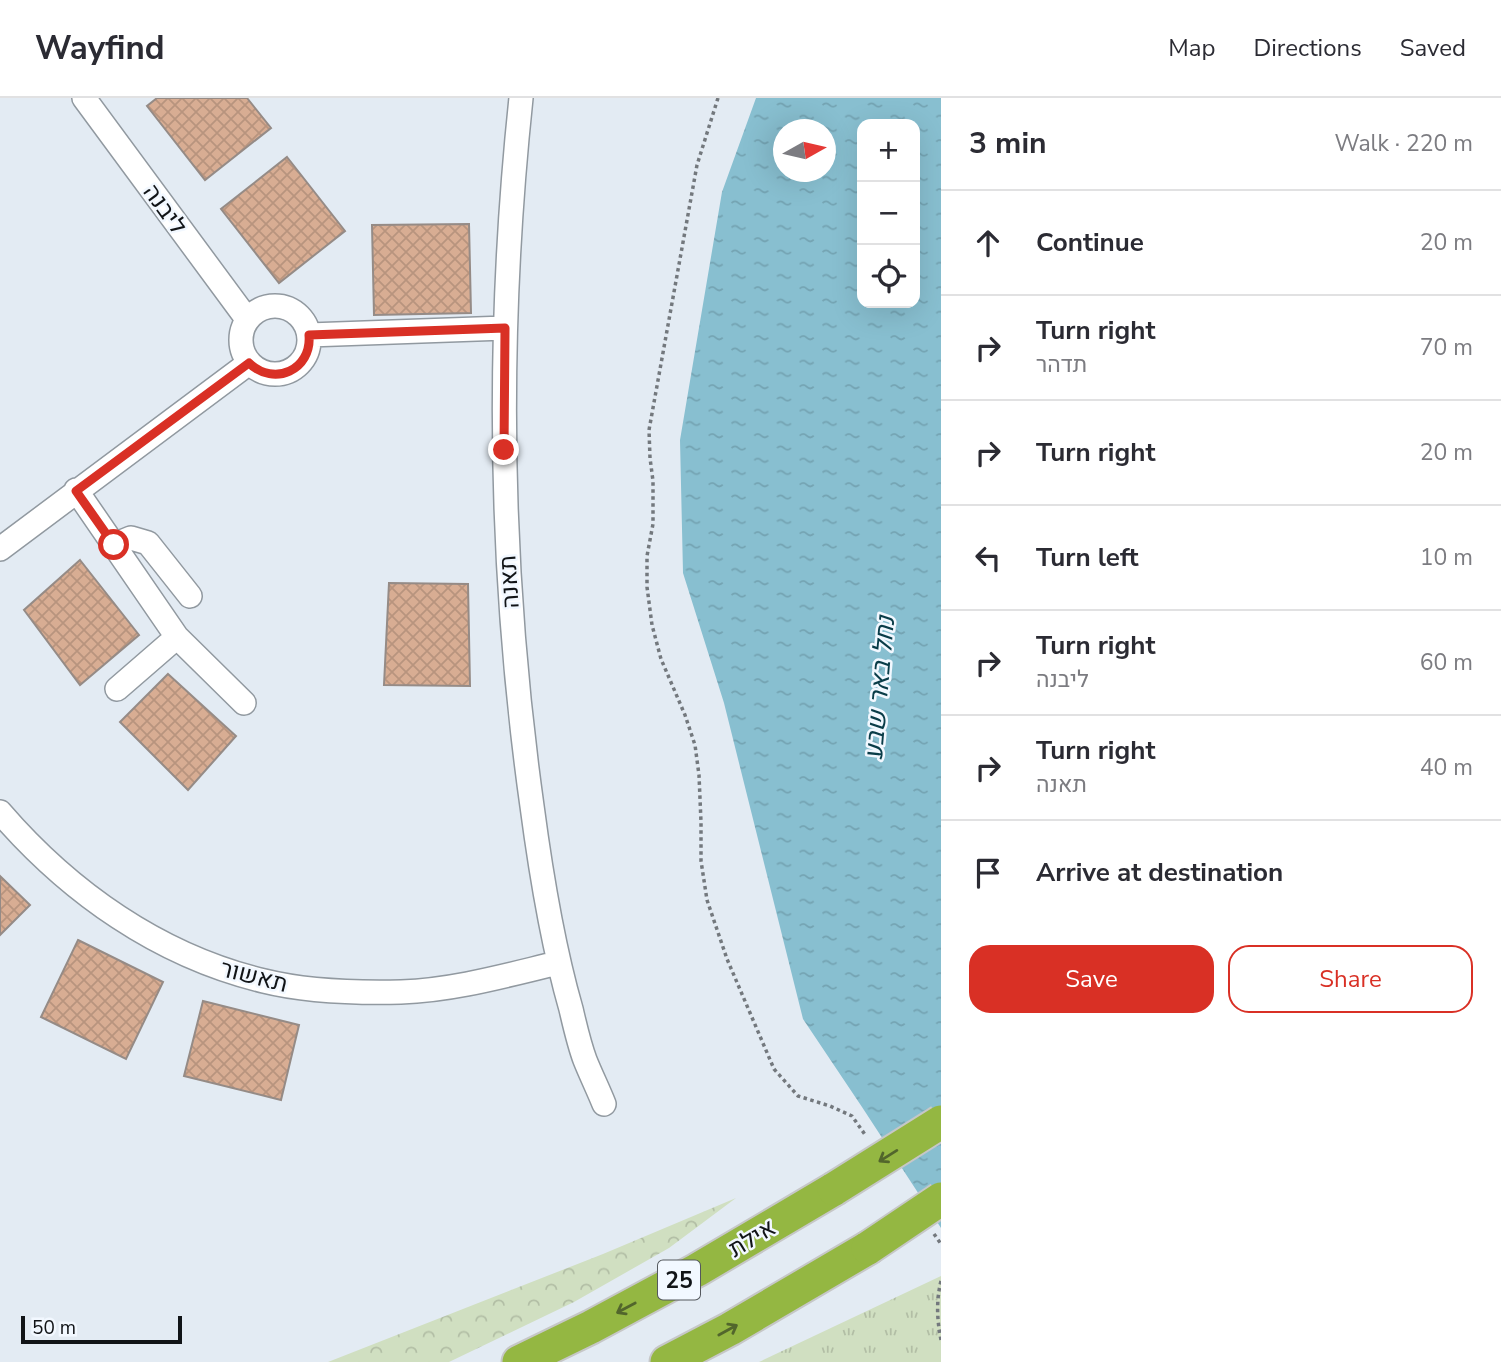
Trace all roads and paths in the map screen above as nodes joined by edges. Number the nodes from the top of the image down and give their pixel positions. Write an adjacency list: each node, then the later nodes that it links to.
1 (84, 98): 4 (street, ליבנה)
2 (521, 98): 5 (street, תאנה)
3 (718, 98): 19 (path)
4 (247, 319): 6 (street); 7 (street)
5 (505, 328): 6 (street); 16 (street, תאנה)
6 (309, 335): 7 (street)
7 (249, 363): 8 (street)
8 (76, 491): 9 (street); 10 (street)
9 (114, 545): 11 (street); 12 (street)
10 (0, 549)
11 (190, 596)
12 (177, 637): 13 (street); 14 (street)
13 (117, 689)
14 (244, 703)
15 (0, 812): 16 (street, תאשור)
16 (558, 963): 17 (street, תאנה)
17 (604, 1104)
18 (941, 1122): 25 (highway, אילת / 25, one-way to 25, bridge)
19 (867, 1137)
20 (941, 1199): 26 (highway, one-way to 20, bridge)
21 (934, 1233): 22 (path)
22 (941, 1244)
23 (941, 1281): 24 (path)
24 (941, 1340)
25 (519, 1362)
26 (667, 1362)

